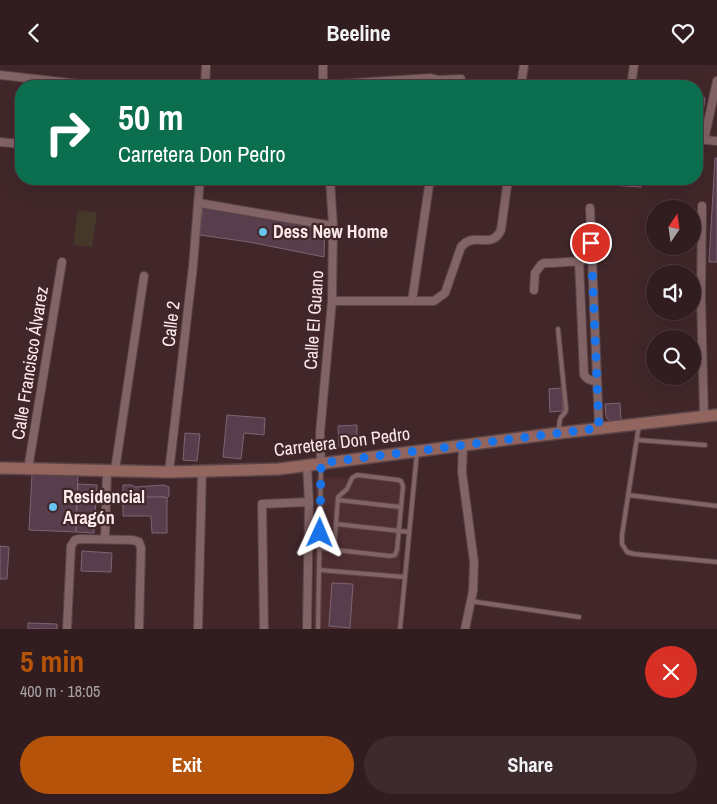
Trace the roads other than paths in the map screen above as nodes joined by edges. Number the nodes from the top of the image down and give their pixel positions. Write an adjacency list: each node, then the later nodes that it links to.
1 (206, 65): 8 (street)
2 (323, 65): 9 (street)
3 (524, 65): 13 (street)
4 (634, 65): 14 (street)
5 (0, 75): 7 (street)
6 (461, 79): 12 (street)
7 (44, 80)
8 (205, 80)
9 (323, 80)
10 (400, 80): 11 (street)
11 (435, 80)
12 (456, 80)
13 (522, 80)
14 (632, 80)
15 (717, 81): 16 (street)
16 (703, 130)
17 (703, 140): 18 (street)
18 (717, 141)
19 (0, 142): 20 (street)
20 (15, 143)
21 (200, 185): 25 (street, Calle 2)
22 (330, 185): 28 (street, Calle El Guano)
23 (429, 185): 35 (street)
24 (507, 185): 35 (street)
25 (199, 203): 28 (street); 53 (street, Calle 2)
26 (702, 206): 39 (street)
27 (590, 208): 30 (street)
28 (333, 227): 34 (street, Calle El Guano)
29 (579, 261): 30 (street); 33 (street); 37 (street)
30 (591, 261): 37 (street)
31 (62, 262): 50 (street, Calle Francisco Álvarez)
32 (144, 276): 51 (street)
33 (534, 290)
34 (332, 301): 35 (street); 47 (street, Calle El Guano)
35 (412, 301)
36 (558, 329): 42 (lane)
37 (597, 381): 41 (street)
38 (717, 415): 39 (street, Carretera Don Pedro)
39 (704, 416): 40 (street, Carretera Don Pedro)
40 (639, 423): 41 (street, Carretera Don Pedro); 43 (lane)
41 (599, 428): 42 (street, Carretera Don Pedro)
42 (559, 433): 44 (street, Carretera Don Pedro)
43 (637, 440): 45 (lane); 54 (lane)
44 (463, 445): 46 (street, Carretera Don Pedro); 68 (street)
45 (705, 445)
46 (417, 450): 47 (street, Carretera Don Pedro); 61 (lane)
47 (321, 463): 48 (street, Carretera Don Pedro); 63 (lane)
48 (307, 465): 52 (street, Carretera Don Pedro); 56 (street)
49 (0, 467): 50 (street, Carretera Don Pedro)
50 (28, 469): 51 (street, Carretera Don Pedro)
51 (111, 471): 53 (street, Carretera Don Pedro); 62 (street)
52 (202, 471): 53 (street, Carretera Don Pedro); 72 (street)
53 (169, 472)
54 (628, 495): 57 (lane); 65 (lane)
55 (338, 500): 58 (lane); 58 (lane); 59 (lane)
56 (309, 502): 73 (street); 74 (street)
57 (717, 506)
58 (400, 507): 60 (lane)
59 (336, 524): 60 (lane); 64 (lane)
60 (398, 531): 61 (lane); 64 (lane)
61 (409, 532): 67 (lane)
62 (105, 539): 70 (street); 71 (street)
63 (319, 549): 64 (lane); 66 (lane)
64 (334, 550)
65 (717, 562)
66 (319, 570): 67 (lane); 75 (lane)
67 (405, 577): 76 (lane)
68 (470, 601): 69 (lane); 77 (street)
69 (579, 617)
70 (67, 629)
71 (139, 629)
72 (198, 629)
73 (264, 629)
74 (307, 629)
75 (318, 629)
76 (400, 629)
77 (465, 629)

